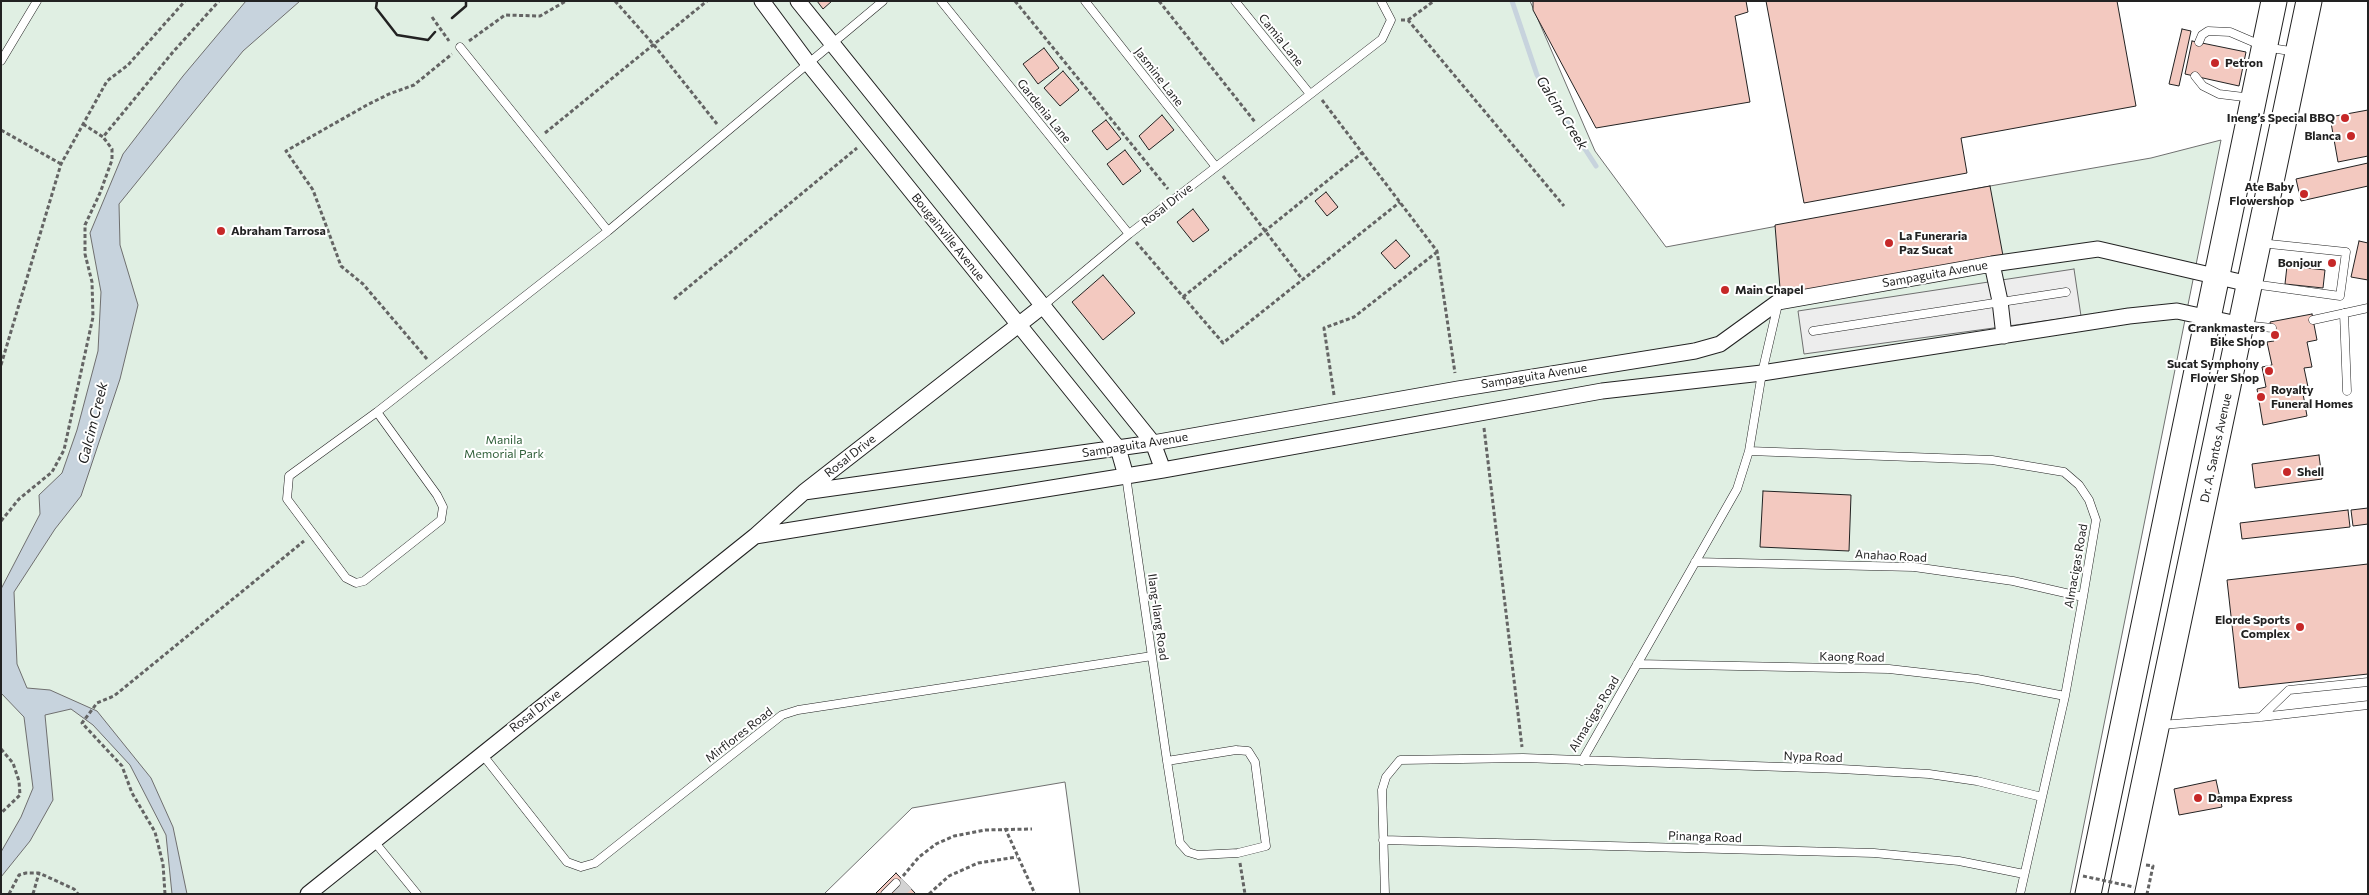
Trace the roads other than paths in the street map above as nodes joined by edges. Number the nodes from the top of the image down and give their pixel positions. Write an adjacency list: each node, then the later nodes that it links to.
1 (37, 1): 16 (lane)
2 (762, 1): 17 (street, Bougainville Avenue)
3 (798, 1): 12 (street)
4 (883, 1): 12 (lane)
5 (941, 1): 23 (lane, Gardenia Lane)
6 (1085, 1): 21 (lane, Jasmine Lane)
7 (1234, 1): 19 (lane, Camia Lane)
8 (1381, 1): 19 (lane, Rosal Drive)
9 (2274, 1): 13 (main road)
10 (2309, 1): 15 (main road, Dr. A. Santos Avenue)
11 (2199, 42): 13 (lane)
12 (832, 44): 17 (lane); 31 (street)
13 (2265, 47): 15 (lane); 20 (main road)
14 (458, 49): 22 (lane)
15 (2298, 52): 24 (main road, Dr. A. Santos Avenue)
16 (1, 61)
17 (808, 63): 22 (lane); 36 (street, Bougainville Avenue)
18 (2195, 76): 20 (lane)
19 (1310, 94): 21 (lane, Rosal Drive)
20 (2254, 99): 26 (main road)
21 (1216, 167): 23 (lane, Rosal Drive)
22 (608, 231): 45 (lane)
23 (1129, 234): 31 (lane, Rosal Drive)
24 (2257, 242): 27 (main road, Dr. A. Santos Avenue); 27 (lane)
25 (1992, 264): 26 (street, Sampaguita Avenue); 29 (street); 30 (street, Sampaguita Avenue)
26 (2218, 276): 27 (street, Sampaguita Avenue); 34 (main road)
27 (2249, 284): 37 (main road, Dr. A. Santos Avenue)
28 (2066, 292): 29 (lane)
29 (2000, 301): 39 (lane); 40 (street)
30 (1778, 302): 41 (street, Sampaguita Avenue); 42 (lane, Almacigas Road)
31 (1044, 305): 36 (street, Rosal Drive); 46 (street)
32 (2368, 308): 33 (lane)
33 (2344, 313): 35 (lane); 43 (lane)
34 (2208, 318): 37 (street); 40 (street); 70 (main road)
35 (2313, 320)
36 (1018, 324): 47 (street, Bougainville Avenue); 51 (street, Rosal Drive)
37 (2242, 325): 38 (lane); 61 (main road, Dr. A. Santos Avenue)
38 (2272, 328)
39 (1813, 331)
40 (2004, 336): 42 (street)
41 (1555, 373): 44 (street); 46 (street, Sampaguita Avenue)
42 (1762, 373): 44 (street, Sampaguita Avenue); 48 (lane, Almacigas Road)
43 (2347, 391)
44 (1558, 398): 49 (street, Sampaguita Avenue)
45 (377, 412): 45 (lane)
46 (1153, 443): 47 (street, Sampaguita Avenue); 49 (street)
47 (1118, 448): 50 (street, Bougainville Avenue); 51 (street, Sampaguita Avenue)
48 (1750, 451): 53 (lane, Almacigas Road); 54 (lane, Almacigas Road)
49 (1163, 470): 50 (street, Sampaguita Avenue)
50 (1126, 476): 52 (street, Sampaguita Avenue); 55 (lane, Ilang-Ilang Road)
51 (804, 492): 52 (street, Rosal Drive)
52 (755, 536): 62 (street, Rosal Drive)
53 (1695, 562): 54 (lane, Anahao Road); 56 (lane, Almacigas Road)
54 (2082, 597): 58 (lane, Almacigas Road)
55 (1152, 656): 62 (lane, Mirflores Road); 63 (lane, Ilang-Ilang Road)
56 (1637, 664): 58 (lane, Kaong Road); 64 (lane, Almacigas Road)
57 (2368, 682): 60 (lane)
58 (2065, 696): 65 (lane, Almacigas Road)
59 (2368, 705): 60 (lane)
60 (2262, 717): 61 (lane)
61 (2158, 725): 71 (main road, Dr. A. Santos Avenue)
62 (482, 753): 66 (street, Rosal Drive)
63 (1167, 761): 63 (lane, Ilang-Ilang Road)
64 (1582, 761): 65 (lane, Nypa Road); 67 (lane, Almacigas Road)
65 (2042, 796): 68 (lane, Almacigas Road)
66 (373, 840): 72 (street, Rosal Drive); 73 (lane)
67 (1383, 840): 68 (lane, Pinanga Road); 75 (lane, Almacigas Road)
68 (2024, 874): 76 (lane, Almacigas Road)
69 (899, 881): 74 (lane)
70 (2085, 885)
71 (2128, 890)
72 (308, 894)
73 (417, 894)
74 (885, 894)
75 (1385, 894)
76 (2020, 894)

